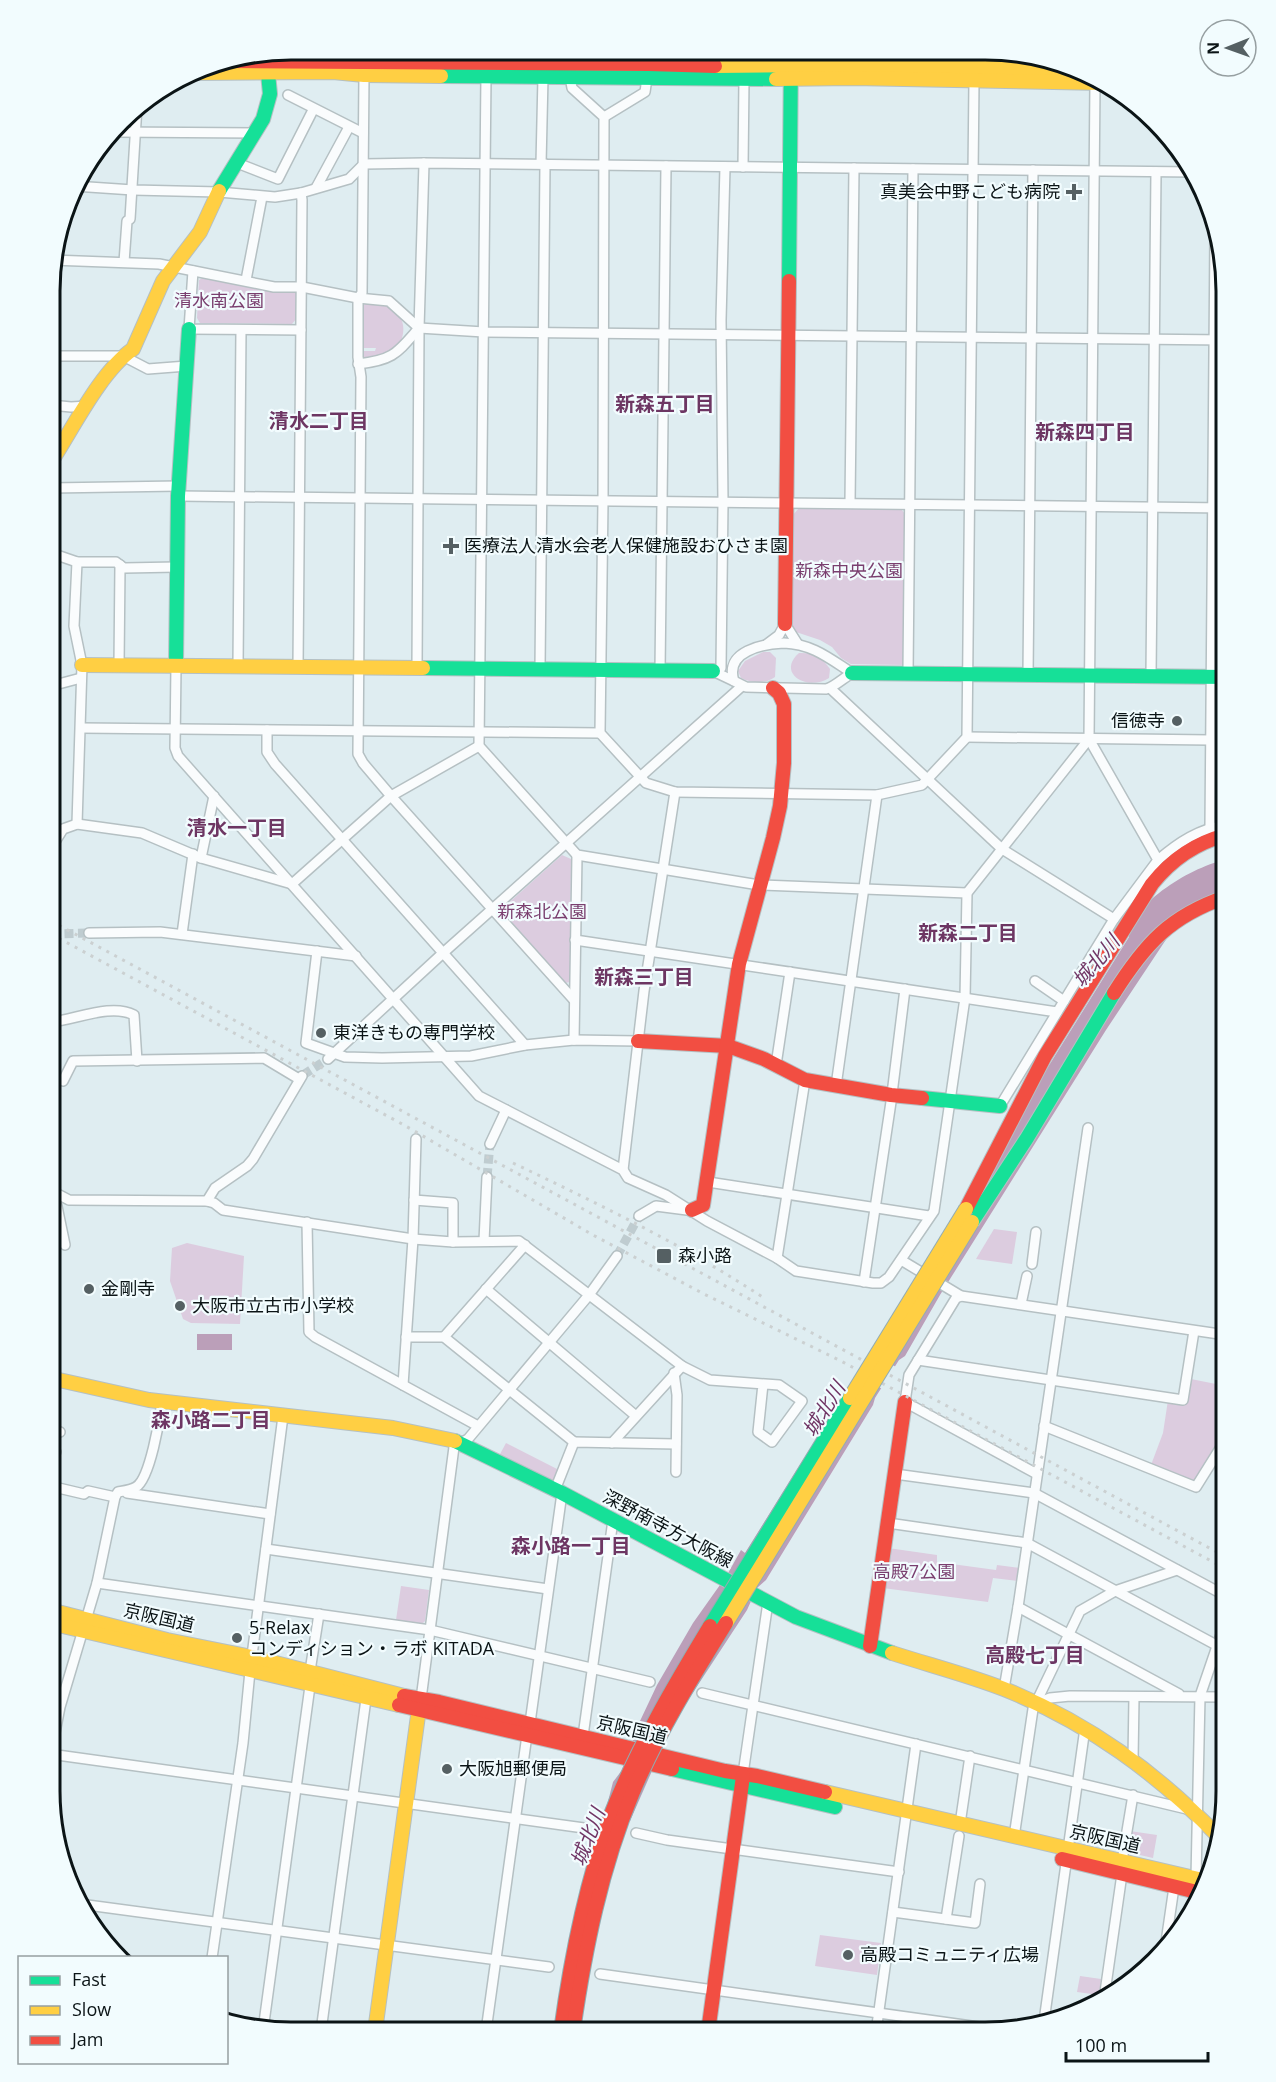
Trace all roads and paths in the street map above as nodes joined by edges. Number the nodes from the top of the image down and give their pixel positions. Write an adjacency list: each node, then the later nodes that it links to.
1 (303, 60): 9 (main road)
2 (504, 60): 11 (main road)
3 (604, 60): 10 (street)
4 (618, 60): 10 (main road)
5 (644, 60): 12 (main road)
6 (672, 60): 12 (street)
7 (791, 60): 15 (main road)
8 (975, 60): 16 (street)
9 (267, 63): 13 (main road); 17 (main road); 31 (main road)
10 (604, 64): 11 (main road)
11 (539, 65): 18 (main road); 19 (main road); 37 (street)
12 (672, 65): 15 (main road)
13 (233, 67)
14 (1053, 70): 16 (main road)
15 (790, 72): 16 (main road); 21 (main road); 42 (main road)
16 (974, 74): 22 (main road); 45 (street)
17 (364, 75): 18 (main road); 32 (street)
18 (486, 76): 35 (street)
19 (570, 77): 20 (main road); 26 (street)
20 (647, 78): 21 (main road); 26 (street)
21 (744, 79): 41 (street)
22 (1082, 82)
23 (1099, 90): 47 (street)
24 (288, 95): 25 (street)
25 (313, 110): 28 (street); 33 (street)
26 (604, 117): 38 (street)
27 (136, 120): 30 (street)
28 (349, 127): 32 (street); 51 (street)
29 (124, 132): 30 (street)
30 (136, 132): 31 (street); 52 (street)
31 (256, 134): 33 (main road)
32 (363, 134): 36 (street)
33 (237, 163): 53 (main road)
34 (424, 163): 35 (street); 36 (street); 64 (street)
35 (484, 163): 37 (street); 69 (street)
36 (364, 164): 51 (street); 63 (street)
37 (543, 164): 38 (street); 68 (street)
38 (603, 166): 39 (street); 70 (street)
39 (666, 166): 40 (street); 71 (street)
40 (725, 167): 41 (street); 72 (street)
41 (743, 167): 42 (street)
42 (790, 168): 43 (street); 73 (main road)
43 (854, 168): 44 (street); 74 (street)
44 (913, 169): 45 (street); 76 (street)
45 (974, 169): 46 (street); 75 (street)
46 (1034, 170): 47 (street); 77 (street)
47 (1095, 171): 48 (street); 78 (street)
48 (1156, 172): 49 (street); 79 (street)
49 (1183, 172)
50 (85, 187): 52 (street)
51 (316, 188): 54 (street)
52 (133, 190): 53 (street); 57 (street)
53 (219, 192): 55 (street); 59 (main road)
54 (301, 194): 55 (street); 62 (street)
55 (262, 197): 61 (street)
56 (62, 260): 57 (street)
57 (124, 262): 59 (street)
58 (1215, 266): 80 (street)
59 (174, 267): 60 (street); 82 (main road)
60 (193, 271): 61 (street); 65 (street)
61 (246, 280): 62 (street)
62 (302, 287): 63 (street); 67 (street)
63 (358, 298): 64 (street); 83 (street)
64 (419, 328): 69 (street); 83 (street); 93 (street)
65 (189, 329): 66 (street); 84 (main road)
66 (241, 330): 67 (street); 90 (street)
67 (301, 330): 91 (street)
68 (544, 331): 69 (street); 70 (street); 95 (street)
69 (484, 332): 94 (street)
70 (602, 332): 71 (street); 96 (street)
71 (663, 333): 72 (street); 97 (street)
72 (721, 335): 73 (street); 98 (street)
73 (788, 336): 74 (street); 99 (main road)
74 (852, 336): 76 (street); 100 (street)
75 (972, 337): 76 (street); 77 (street); 102 (street)
76 (912, 338): 101 (street)
77 (1032, 338): 78 (street); 103 (street)
78 (1093, 339): 79 (street); 104 (street)
79 (1155, 339): 80 (street); 105 (street)
80 (1214, 340): 106 (street)
81 (60, 356): 82 (street)
82 (123, 356): 84 (street); 86 (main road)
83 (358, 364): 92 (street)
84 (187, 366): 89 (main road)
85 (60, 406): 86 (street)
86 (87, 406): 87 (main road)
87 (60, 435)
88 (60, 488): 89 (street)
89 (179, 491): 90 (street); 111 (main road)
90 (240, 496): 91 (street); 119 (street)
91 (300, 498): 92 (street); 120 (street)
92 (359, 498): 93 (street); 121 (street)
93 (419, 498): 94 (street); 122 (street)
94 (481, 499): 95 (street); 123 (street)
95 (542, 499): 96 (street); 124 (street)
96 (603, 501): 97 (street); 126 (street)
97 (662, 501): 98 (street); 128 (street)
98 (723, 502): 99 (street); 125 (street)
99 (786, 503): 100 (street); 112 (main road)
100 (850, 503): 101 (street)
101 (910, 504): 102 (street); 130 (street)
102 (969, 505): 103 (street); 131 (street)
103 (1030, 505): 104 (street); 132 (street)
104 (1091, 506): 105 (street); 133 (street)
105 (1153, 506): 106 (street); 134 (street)
106 (1212, 507): 107 (street); 135 (street)
107 (1216, 507)
108 (60, 557): 109 (street)
109 (77, 562): 110 (street); 127 (street)
110 (120, 565): 111 (street); 117 (street)
111 (177, 567): 118 (main road)
112 (785, 624): 113 (street); 114 (street)
113 (797, 643): 114 (street); 116 (street)
114 (766, 644): 115 (street)
115 (735, 662): 125 (street); 138 (street)
116 (836, 663): 129 (street); 139 (street)
117 (119, 665): 118 (main road); 127 (main road)
118 (176, 665): 119 (main road); 142 (street)
119 (238, 666): 120 (main road)
120 (298, 667): 121 (main road)
121 (358, 667): 122 (main road); 144 (street)
122 (417, 668): 123 (main road)
123 (479, 669): 124 (main road); 145 (street)
124 (540, 669): 126 (main road)
125 (717, 669): 128 (main road); 138 (street)
126 (601, 670): 128 (main road); 146 (street)
127 (81, 671): 137 (street); 141 (street)
128 (660, 671)
129 (852, 673): 130 (main road); 139 (street)
130 (908, 673): 131 (main road)
131 (968, 674): 132 (main road); 147 (street)
132 (1028, 675): 133 (main road)
133 (1089, 675): 134 (main road); 148 (street)
134 (1151, 676): 135 (main road)
135 (1211, 676): 136 (main road); 149 (street)
136 (1216, 676)
137 (60, 682)
138 (738, 684): 140 (street); 151 (street)
139 (834, 685): 140 (street); 152 (street)
140 (773, 688): 154 (main road)
141 (81, 728): 142 (street); 158 (street)
142 (176, 730): 143 (street); 156 (street)
143 (267, 730): 144 (street); 163 (street)
144 (357, 731): 145 (street); 157 (street)
145 (479, 732): 146 (street); 150 (street)
146 (600, 733): 151 (street)
147 (967, 738): 148 (street); 152 (street)
148 (1089, 739): 149 (street); 165 (street); 168 (street)
149 (1210, 740): 160 (street)
150 (479, 746): 157 (street); 164 (street)
151 (640, 778): 153 (street); 164 (street)
152 (927, 780): 155 (street); 165 (street)
153 (675, 792): 154 (street); 169 (street)
154 (781, 793): 155 (street); 171 (main road)
155 (877, 795): 172 (street)
156 (214, 796): 167 (street); 170 (street)
157 (391, 796): 163 (street); 175 (street)
158 (77, 824): 161 (street); 167 (street)
159 (1216, 827): 160 (street)
160 (1210, 828): 168 (street)
161 (60, 834)
162 (1216, 838): 367 (main road, bridge)
163 (342, 839): 170 (street); 182 (street)
164 (567, 844): 166 (street); 175 (street)
165 (1002, 849): 173 (street); 176 (street)
166 (577, 855): 169 (street); 179 (street)
167 (197, 856): 170 (street); 178 (street)
168 (1158, 860): 176 (street)
169 (663, 869): 171 (street); 181 (street)
170 (292, 884): 183 (street)
171 (759, 885): 172 (street); 184 (main road)
172 (864, 889): 173 (street); 186 (street)
173 (967, 893): 190 (street)
174 (1216, 901): 368 (main road, bridge)
175 (493, 909): 182 (street); 191 (street)
176 (1114, 919): 192 (street)
177 (89, 933): 178 (street)
178 (182, 934): 180 (street)
179 (575, 940): 181 (street); 191 (street)
180 (317, 951): 183 (street); 199 (street)
181 (649, 951): 184 (street); 196 (street)
182 (443, 953): 189 (street); 197 (street)
183 (356, 956): 189 (street)
184 (739, 964): 185 (street); 198 (main road)
185 (790, 972): 186 (street); 202 (street)
186 (851, 981): 188 (street); 205 (street)
187 (1035, 981): 192 (street)
188 (905, 989): 190 (street); 206 (street)
189 (394, 998): 199 (street); 200 (street)
190 (965, 998): 193 (street); 207 (street)
191 (574, 1000): 195 (street)
192 (1064, 1001): 193 (street)
193 (1057, 1012): 208 (street)
194 (60, 1020): 201 (street)
195 (574, 1040): 196 (street); 197 (street)
196 (638, 1041): 198 (main road); 213 (street)
197 (525, 1045): 200 (street)
198 (728, 1046): 202 (main road); 215 (main road)
199 (331, 1057): 200 (street)
200 (447, 1057): 209 (street)
201 (137, 1061): 204 (street); 219 (street)
202 (776, 1065): 203 (main road)
203 (805, 1080): 205 (main road); 217 (street)
204 (63, 1081)
205 (836, 1086): 206 (main road)
206 (891, 1095): 207 (main road); 220 (street)
207 (950, 1102): 208 (main road); 223 (street)
208 (1000, 1107)
209 (506, 1110): 212 (street); 213 (street)
210 (1088, 1128): 242 (street)
211 (416, 1139): 218 (street)
212 (490, 1144)
213 (623, 1170): 221 (street)
214 (487, 1177): 228 (street)
215 (708, 1182): 217 (street); 221 (main road)
216 (60, 1195): 219 (street)
217 (788, 1195): 220 (street); 233 (street)
218 (414, 1200): 227 (street); 229 (street)
219 (207, 1201): 224 (street)
220 (876, 1208): 223 (street); 237 (street)
221 (692, 1210): 222 (street); 233 (street)
222 (639, 1216)
223 (930, 1216): 234 (street)
224 (307, 1222): 227 (street); 253 (street)
225 (60, 1224): 230 (street)
226 (1036, 1232): 235 (street)
227 (412, 1239): 229 (street); 245 (street)
228 (484, 1241): 229 (street); 231 (street)
229 (453, 1242)
230 (65, 1245)
231 (525, 1245): 238 (street); 240 (street)
232 (617, 1256): 240 (street)
233 (777, 1258): 237 (street)
234 (901, 1260): 237 (street); 239 (street, bridge)
235 (1032, 1264)
236 (1027, 1276): 241 (street)
237 (864, 1282)
238 (486, 1289): 246 (street); 247 (street)
239 (958, 1294): 241 (street); 248 (street)
240 (589, 1295): 247 (street); 249 (street)
241 (1021, 1304): 242 (street)
242 (1061, 1310): 243 (street); 251 (street)
243 (1194, 1331): 244 (street); 251 (street)
244 (1216, 1334)
245 (406, 1337): 246 (street); 253 (street)
246 (444, 1337): 254 (street)
247 (548, 1342): 254 (street); 258 (street)
248 (918, 1360): 251 (street); 256 (street)
249 (678, 1370): 252 (street); 258 (street); 264 (street)
250 (60, 1380): 255 (main road, 深野南寺方大阪線)
251 (1050, 1380): 260 (street)
252 (763, 1384): 252 (street)
253 (403, 1385): 259 (street)
254 (509, 1389): 259 (street); 261 (street)
255 (162, 1402): 257 (main road, 深野南寺方大阪線); 272 (street)
256 (905, 1402): 267 (main road); 268 (street)
257 (283, 1416): 262 (main road, 深野南寺方大阪線); 273 (street)
258 (636, 1416): 263 (street)
259 (478, 1426): 262 (street)
260 (1044, 1426): 265 (street); 268 (street)
261 (574, 1442): 263 (street); 270 (street)
262 (461, 1443): 270 (main road, 深野南寺方大阪線); 279 (street)
263 (612, 1443): 264 (street)
264 (676, 1444): 266 (street)
265 (1216, 1455)
266 (676, 1472)
267 (895, 1474): 271 (street); 275 (main road)
268 (1037, 1474): 271 (street)
269 (60, 1488): 272 (street)
270 (559, 1491): 274 (main road, 深野南寺方大阪線); 281 (street)
271 (1035, 1493): 276 (street); 278 (street)
272 (118, 1494): 273 (street); 280 (street)
273 (270, 1514): 277 (street)
274 (613, 1520): 284 (main road, 深野南寺方大阪線, bridge); 298 (street)
275 (888, 1523): 276 (street); 294 (main road)
276 (1027, 1543): 282 (street); 286 (street)
277 (266, 1549): 279 (street); 285 (street)
278 (1177, 1570): 282 (street); 283 (street)
279 (437, 1574): 281 (street); 291 (street)
280 (97, 1583): 285 (street); 290 (street)
281 (548, 1589): 296 (street)
282 (1115, 1591): 292 (street); 293 (street)
283 (1216, 1591)
284 (766, 1601): 294 (main road, 深野南寺方大阪線); 311 (street)
285 (259, 1605): 287 (street); 297 (street)
286 (1018, 1607): 292 (street); 302 (street)
287 (319, 1614): 291 (street); 300 (street)
288 (60, 1615): 290 (main road, 京阪国道)
289 (60, 1624): 290 (main road, 京阪国道)
290 (85, 1626): 297 (main road, 京阪国道); 299 (main road, 京阪国道); 312 (street)
291 (430, 1630): 296 (street); 310 (street)
292 (1069, 1634): 304 (street); 309 (street)
293 (1216, 1645)
294 (870, 1646): 302 (main road, 深野南寺方大阪線)
295 (1216, 1652): 305 (street)
296 (540, 1656): 298 (street); 314 (street)
297 (252, 1657): 299 (street); 300 (main road, 京阪国道)
298 (592, 1667): 301 (street); 315 (street)
299 (250, 1671): 300 (main road, 京阪国道); 322 (street)
300 (310, 1679): 308 (main road, 京阪国道); 310 (main road, 京阪国道); 325 (street)
301 (650, 1682)
302 (1004, 1689): 309 (main road, 深野南寺方大阪線)
303 (702, 1693): 311 (street)
304 (1181, 1696): 305 (street); 306 (street)
305 (1200, 1696): 307 (street); 329 (street)
306 (1134, 1697): 309 (street); 320 (street)
307 (1216, 1697)
308 (366, 1699): 310 (main road, 京阪国道); 327 (street)
309 (1037, 1703): 313 (main road, 深野南寺方大阪線); 321 (street)
310 (420, 1704): 314 (main road, 京阪国道); 328 (main road)
311 (753, 1706): 316 (street); 323 (street)
312 (60, 1707)
313 (1085, 1728): 320 (main road, 深野南寺方大阪線); 324 (street)
314 (528, 1729): 315 (main road, 京阪国道); 317 (main road, 京阪国道); 331 (street)
315 (583, 1736): 317 (main road, 京阪国道)
316 (916, 1744): 319 (street); 330 (street)
317 (618, 1750): 323 (main road, 京阪国道, bridge)
318 (60, 1755): 322 (street)
319 (970, 1756): 321 (street); 333 (street)
320 (1133, 1760): 329 (main road, 深野南寺方大阪線)
321 (1024, 1769): 324 (street); 336 (street)
322 (237, 1780): 325 (street); 349 (street)
323 (743, 1780): 330 (main road, 京阪国道); 337 (main road)
324 (1078, 1782): 326 (street); 338 (street)
325 (296, 1788): 327 (street); 350 (street)
326 (1133, 1795): 329 (street); 339 (street)
327 (353, 1796): 328 (street); 352 (street)
328 (406, 1803): 331 (street); 353 (main road)
329 (1196, 1813): 334 (main road, 深野南寺方大阪線); 340 (street)
330 (906, 1818): 333 (main road, 京阪国道); 341 (street)
331 (516, 1819): 332 (street); 355 (street)
332 (584, 1828)
333 (960, 1830): 336 (main road, 京阪国道); 338 (main road, 京阪国道); 348 (street)
334 (1213, 1830)
335 (636, 1833): 337 (street)
336 (1014, 1837): 338 (main road, 京阪国道)
337 (734, 1849): 341 (street); 359 (main road)
338 (1068, 1855): 339 (main road, 京阪国道); 361 (street)
339 (1122, 1868): 342 (main road, 京阪国道); 344 (main road, 京阪国道); 358 (street)
340 (1201, 1871)
341 (899, 1872): 347 (street)
342 (1198, 1879)
343 (980, 1884): 348 (street)
344 (1174, 1887): 345 (main road, 京阪国道); 351 (street)
345 (1193, 1891)
346 (91, 1905): 349 (street)
347 (893, 1912): 348 (street); 360 (street)
348 (946, 1919)
349 (217, 1921): 350 (street); 354 (street)
350 (276, 1929): 352 (street); 362 (street)
351 (1167, 1933)
352 (333, 1937): 353 (street); 364 (street)
353 (387, 1945): 355 (street); 365 (main road)
354 (212, 1956)
355 (497, 1960): 356 (street); 366 (street)
356 (549, 1967)
357 (600, 1974): 359 (street)
358 (1106, 1988)
359 (714, 1990): 360 (street); 369 (main road)
360 (878, 2013): 363 (street); 370 (street)
361 (1045, 2014)
362 (264, 2020)
363 (933, 2021): 371 (street)
364 (322, 2022)
365 (376, 2022)
366 (487, 2022)
367 (562, 2022)
368 (574, 2022)
369 (709, 2022)
370 (877, 2022)
371 (940, 2022)

